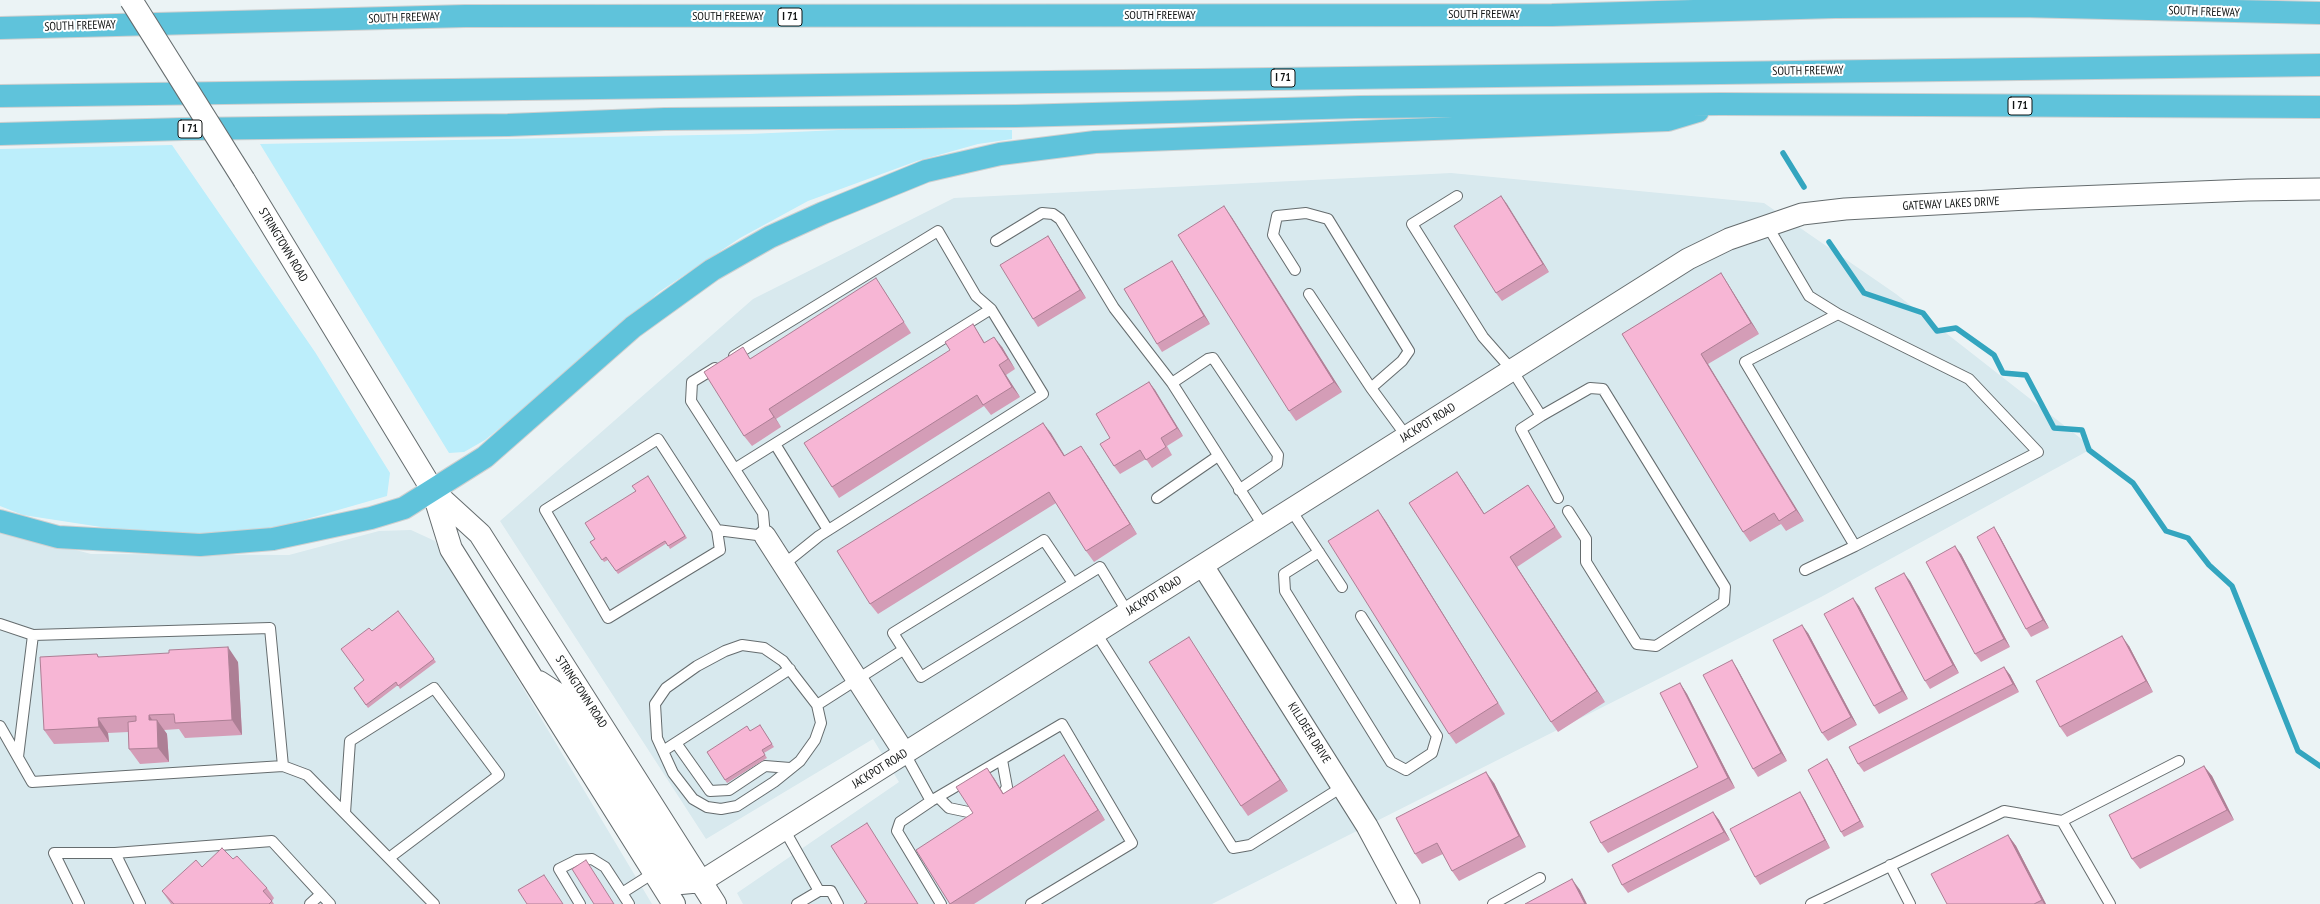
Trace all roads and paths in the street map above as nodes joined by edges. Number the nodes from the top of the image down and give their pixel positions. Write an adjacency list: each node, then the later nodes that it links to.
1 (131, 0): 27 (main road, STRINGTOWN ROAD, bridge)
2 (2320, 13): 3 (highway, SOUTH FREEWAY / I 71)
3 (0, 28)
4 (2320, 65): 5 (highway, SOUTH FREEWAY / I 71)
5 (0, 96)
6 (1721, 104): 7 (highway, I 71); 8 (highway, I 71); 27 (highway)
7 (2320, 107)
8 (0, 134)
9 (2320, 190): 11 (street, GATEWAY LAKES DRIVE)
10 (1457, 196): 18 (lane)
11 (1767, 225): 16 (street, GATEWAY LAKES DRIVE); 17 (lane)
12 (996, 241): 19 (lane)
13 (1295, 270): 20 (lane)
14 (1309, 294): 20 (lane)
15 (991, 309): 23 (lane); 25 (lane); 35 (lane)
16 (1606, 310): 18 (street, JACKPOT ROAD)
17 (1838, 314): 37 (lane); 37 (lane)
18 (1512, 370): 21 (lane); 22 (street, JACKPOT ROAD)
19 (1172, 383): 24 (lane); 26 (lane)
20 (1371, 388): 22 (lane)
21 (1541, 416): 29 (lane); 31 (lane)
22 (1407, 436): 30 (street, JACKPOT ROAD)
23 (775, 444): 25 (lane); 35 (lane)
24 (1218, 456): 26 (lane); 28 (lane)
25 (736, 468): 36 (lane)
26 (1239, 490): 33 (lane)
27 (433, 491): 32 (highway); 51 (main road, STRINGTOWN ROAD); 75 (main road, STRINGTOWN ROAD)
28 (1156, 498)
29 (1558, 498)
30 (1291, 510): 33 (street, JACKPOT ROAD); 38 (lane)
31 (1568, 511)
32 (0, 521)
33 (1264, 527): 40 (street, JACKPOT ROAD)
34 (717, 530): 34 (lane); 36 (lane)
35 (828, 530): 39 (lane)
36 (765, 536): 39 (street)
37 (1855, 546): 41 (lane)
38 (1319, 552): 43 (lane); 45 (lane)
39 (783, 565): 52 (street)
40 (1203, 566): 44 (street, JACKPOT ROAD); 63 (street, KILLDEER DRIVE)
41 (1805, 570)
42 (1073, 583): 44 (lane); 49 (lane); 49 (lane)
43 (1342, 587)
44 (1128, 613): 47 (street, JACKPOT ROAD)
45 (1361, 616)
46 (0, 624): 48 (lane)
47 (1096, 633): 57 (street, JACKPOT ROAD); 63 (lane)
48 (33, 635): 58 (lane); 61 (lane)
49 (903, 650): 52 (lane)
50 (790, 669): 53 (lane); 55 (lane); 56 (lane)
51 (532, 677): 73 (main road, STRINGTOWN ROAD); 75 (main road)
52 (857, 679): 53 (lane); 57 (street)
53 (816, 705): 62 (lane)
54 (0, 726): 58 (lane)
55 (676, 743): 56 (lane); 62 (lane)
56 (663, 751): 62 (lane)
57 (905, 754): 65 (lane); 69 (street, JACKPOT ROAD)
58 (18, 757): 61 (lane)
59 (1002, 760): 64 (lane); 65 (lane); 91 (lane)
60 (2179, 760): 68 (lane)
61 (283, 766): 66 (lane)
62 (790, 768)
63 (1342, 787): 92 (street, KILLDEER DRIVE)
64 (1004, 794)
65 (935, 799): 67 (lane); 90 (lane)
66 (345, 813): 71 (lane); 71 (lane)
67 (973, 813)
68 (2062, 821): 72 (lane); 96 (lane)
69 (784, 829): 75 (street, JACKPOT ROAD); 76 (lane)
70 (115, 853): 78 (lane); 79 (lane); 80 (lane)
71 (389, 858): 83 (lane)
72 (1890, 865): 94 (lane); 95 (lane)
73 (655, 872): 77 (lane); 86 (main road, STRINGTOWN ROAD)
74 (1540, 878): 93 (lane)
75 (702, 881): 87 (main road, STRINGTOWN ROAD)
76 (819, 891): 88 (lane); 89 (lane)
77 (622, 892): 84 (lane); 85 (lane)
78 (321, 894): 81 (lane); 82 (lane)
79 (79, 904)
80 (140, 904)
81 (310, 904)
82 (330, 904)
83 (434, 904)
84 (580, 904)
85 (629, 904)
86 (674, 904)
87 (715, 904)
88 (797, 904)
89 (838, 904)
90 (942, 904)
91 (1031, 904)
92 (1409, 904)
93 (1493, 904)
94 (1811, 904)
95 (1910, 904)
96 (2110, 904)

